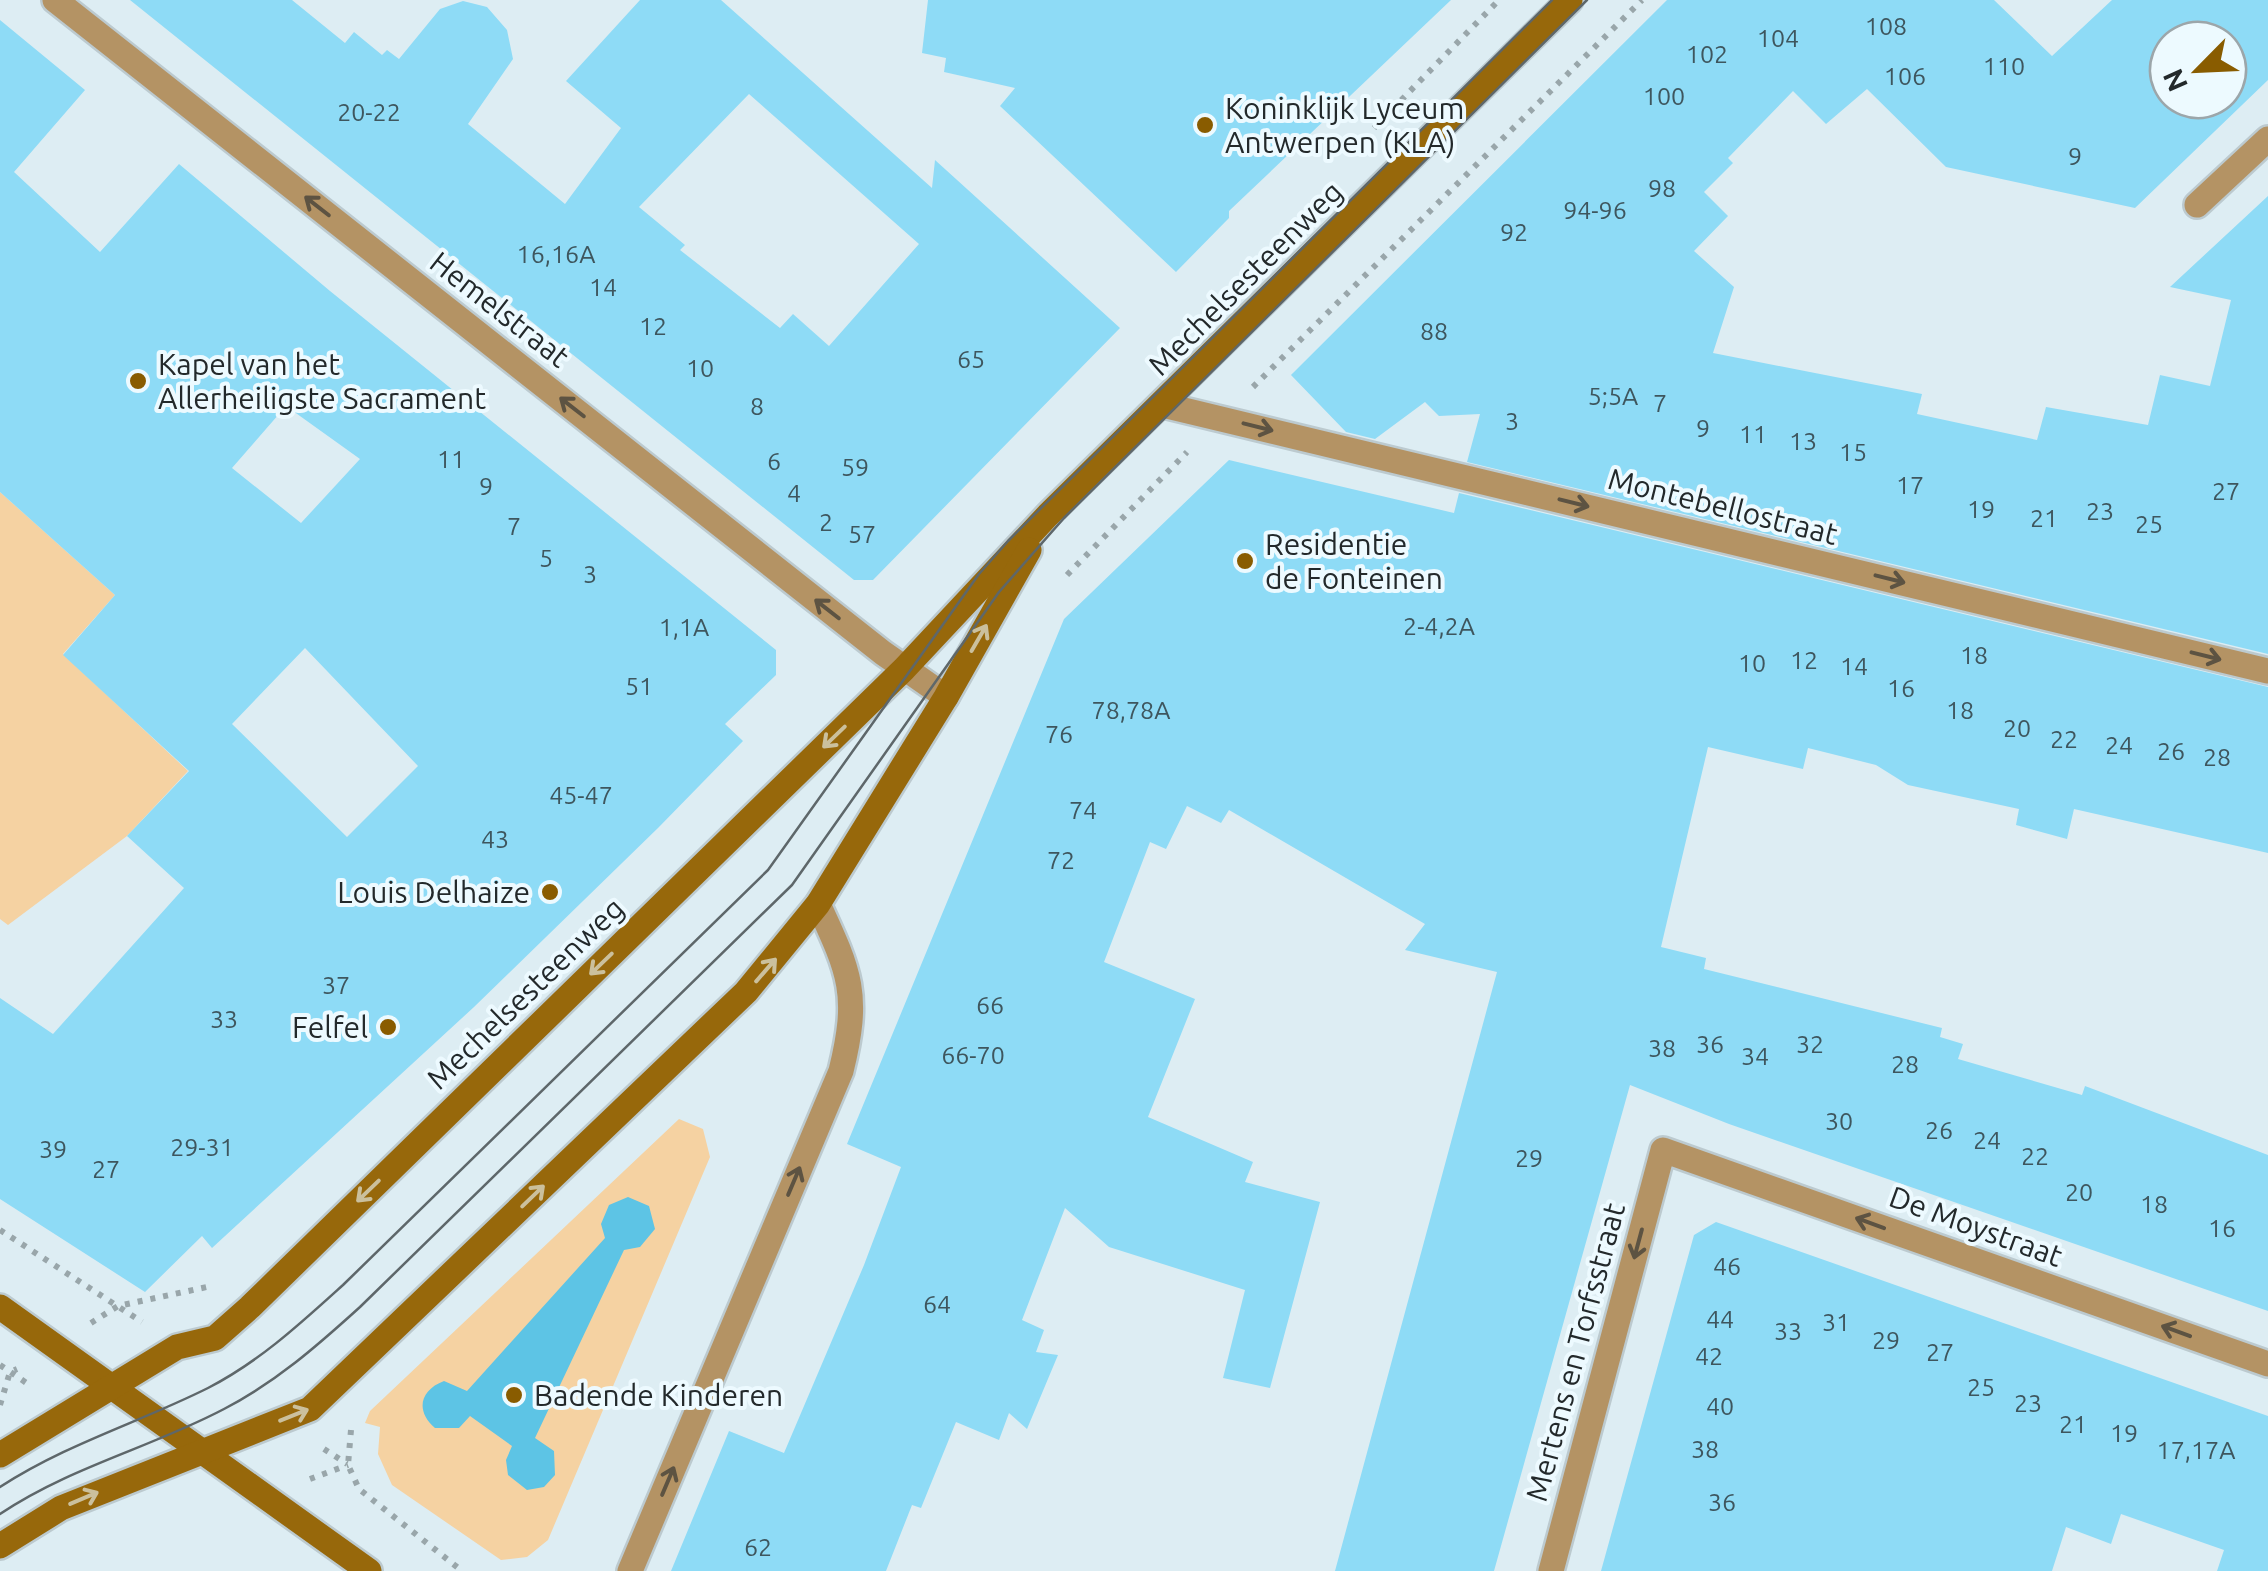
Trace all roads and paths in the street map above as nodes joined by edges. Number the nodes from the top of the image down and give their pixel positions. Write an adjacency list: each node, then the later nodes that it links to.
1 (56, 0): 7 (street, Hemelstraat, one-way to 1)
2 (1570, 0): 5 (main road, Mechelsesteenweg)
3 (2268, 139): 4 (street)
4 (2197, 205)
5 (1163, 404): 6 (main road, Mechelsesteenweg); 8 (street, Montebellostraat, one-way to 8)
6 (1048, 516): 7 (main road, Mechelsesteenweg); 9 (main road, Mechelsesteenweg, one-way to 6)
7 (904, 669): 9 (street, Hemelstraat); 14 (main road, Mechelsesteenweg, one-way to 14)
8 (2268, 670)
9 (946, 698): 10 (main road, Mechelsesteenweg)
10 (818, 904): 19 (main road, Mechelsesteenweg, one-way to 10); 25 (street, one-way to 10)
11 (1663, 1150): 15 (street, De Moystraat, one-way to 11); 26 (street, Mertens en Torfsstraat, one-way to 26)
12 (0, 1230): 14 (path)
13 (0, 1308): 17 (main road)
14 (178, 1347): 17 (main road, Mechelsesteenweg)
15 (2268, 1364)
16 (0, 1365): 18 (path)
17 (112, 1386): 20 (main road); 21 (main road, Mechelsesteenweg)
18 (0, 1405)
19 (282, 1420): 20 (main road, Mechelsesteenweg); 24 (path)
20 (203, 1451): 22 (main road, Mechelsesteenweg, one-way to 20); 23 (main road)
21 (0, 1455)
22 (0, 1546)
23 (370, 1571)
24 (462, 1571)
25 (630, 1571)
26 (1551, 1571)

